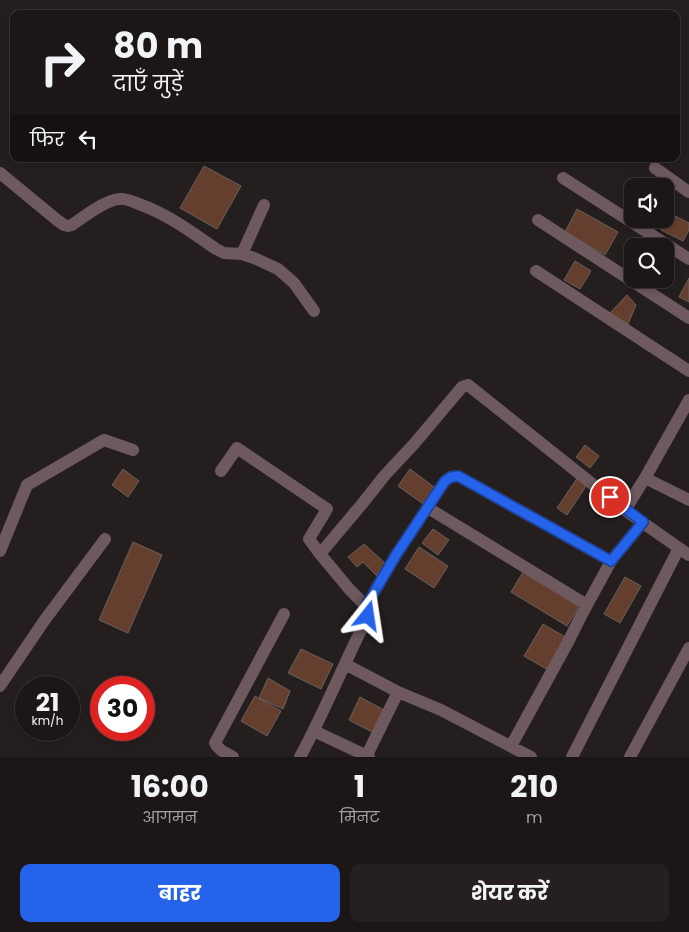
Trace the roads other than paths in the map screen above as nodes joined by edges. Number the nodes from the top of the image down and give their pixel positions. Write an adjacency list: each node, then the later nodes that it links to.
1 (655, 168): 4 (street)
2 (0, 173): 7 (street)
3 (563, 178): 8 (street)
4 (689, 192)
5 (264, 206): 7 (street)
6 (538, 220): 11 (street)
7 (242, 254): 10 (street)
8 (689, 259)
9 (536, 271): 12 (street)
10 (314, 311)
11 (689, 318)
12 (689, 371)
13 (689, 400): 16 (street)
14 (133, 450): 22 (street)
15 (221, 471): 24 (street)
16 (645, 478): 17 (street); 19 (street)
17 (689, 500)
18 (428, 508): 25 (street); 26 (street); 27 (street)
19 (625, 510): 20 (street); 24 (street)
20 (643, 522): 23 (street); 25 (street)
21 (105, 538): 31 (street)
22 (0, 552)
23 (684, 552): 39 (street)
24 (320, 554): 27 (street)
25 (611, 561): 26 (street)
26 (587, 605): 34 (street)
27 (366, 606): 30 (street)
28 (284, 614): 35 (street)
29 (689, 648): 40 (street)
30 (345, 664): 32 (street); 33 (street)
31 (0, 686)
32 (398, 692): 34 (street); 37 (street)
33 (314, 731): 36 (street); 37 (street)
34 (511, 746): 38 (street)
35 (233, 757)
36 (300, 757)
37 (367, 757)
38 (531, 757)
39 (572, 757)
40 (630, 757)

